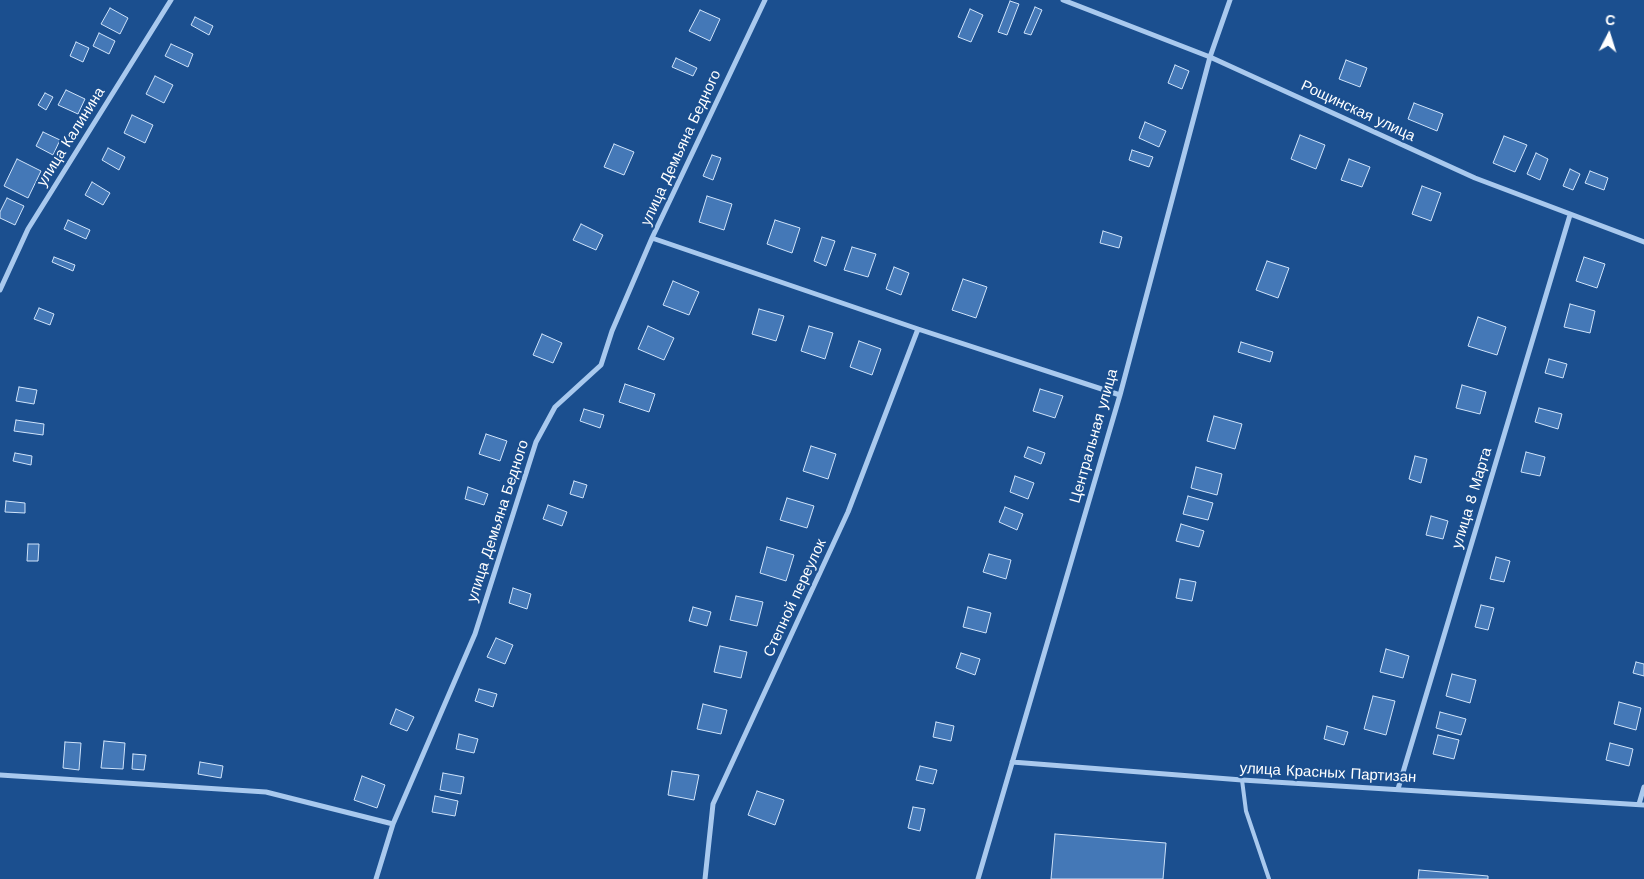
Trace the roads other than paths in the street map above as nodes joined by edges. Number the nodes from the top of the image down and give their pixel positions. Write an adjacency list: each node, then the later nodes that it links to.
1 (171, 0): 9 (street, улица Калинина)
2 (765, 0): 7 (street, улица Демьяна Бедного)
3 (1064, 0): 5 (street, Рощинская улица)
4 (1230, 0): 5 (street, Центральная улица)
5 (1210, 57): 6 (street, Рощинская улица); 11 (street, Центральная улица)
6 (1570, 215): 8 (street, Рощинская улица); 16 (street, улица 8 Марта)
7 (652, 238): 10 (street); 18 (street, улица Демьяна Бедного)
8 (1644, 242)
9 (0, 290)
10 (918, 329): 11 (street); 20 (street, Степной переулок)
11 (1120, 394): 12 (street, Центральная улица)
12 (1012, 762): 14 (street, улица Красных Партизан); 21 (street, Центральная улица)
13 (0, 775): 18 (street)
14 (1242, 780): 16 (street, улица Красных Партизан); 22 (lane)
15 (1644, 787): 17 (street)
16 (1398, 789): 17 (street, улица Красных Партизан)
17 (1641, 805)
18 (393, 824): 19 (street, улица Демьяна Бедного)
19 (376, 879)
20 (705, 879)
21 (978, 879)
22 (1269, 879)

